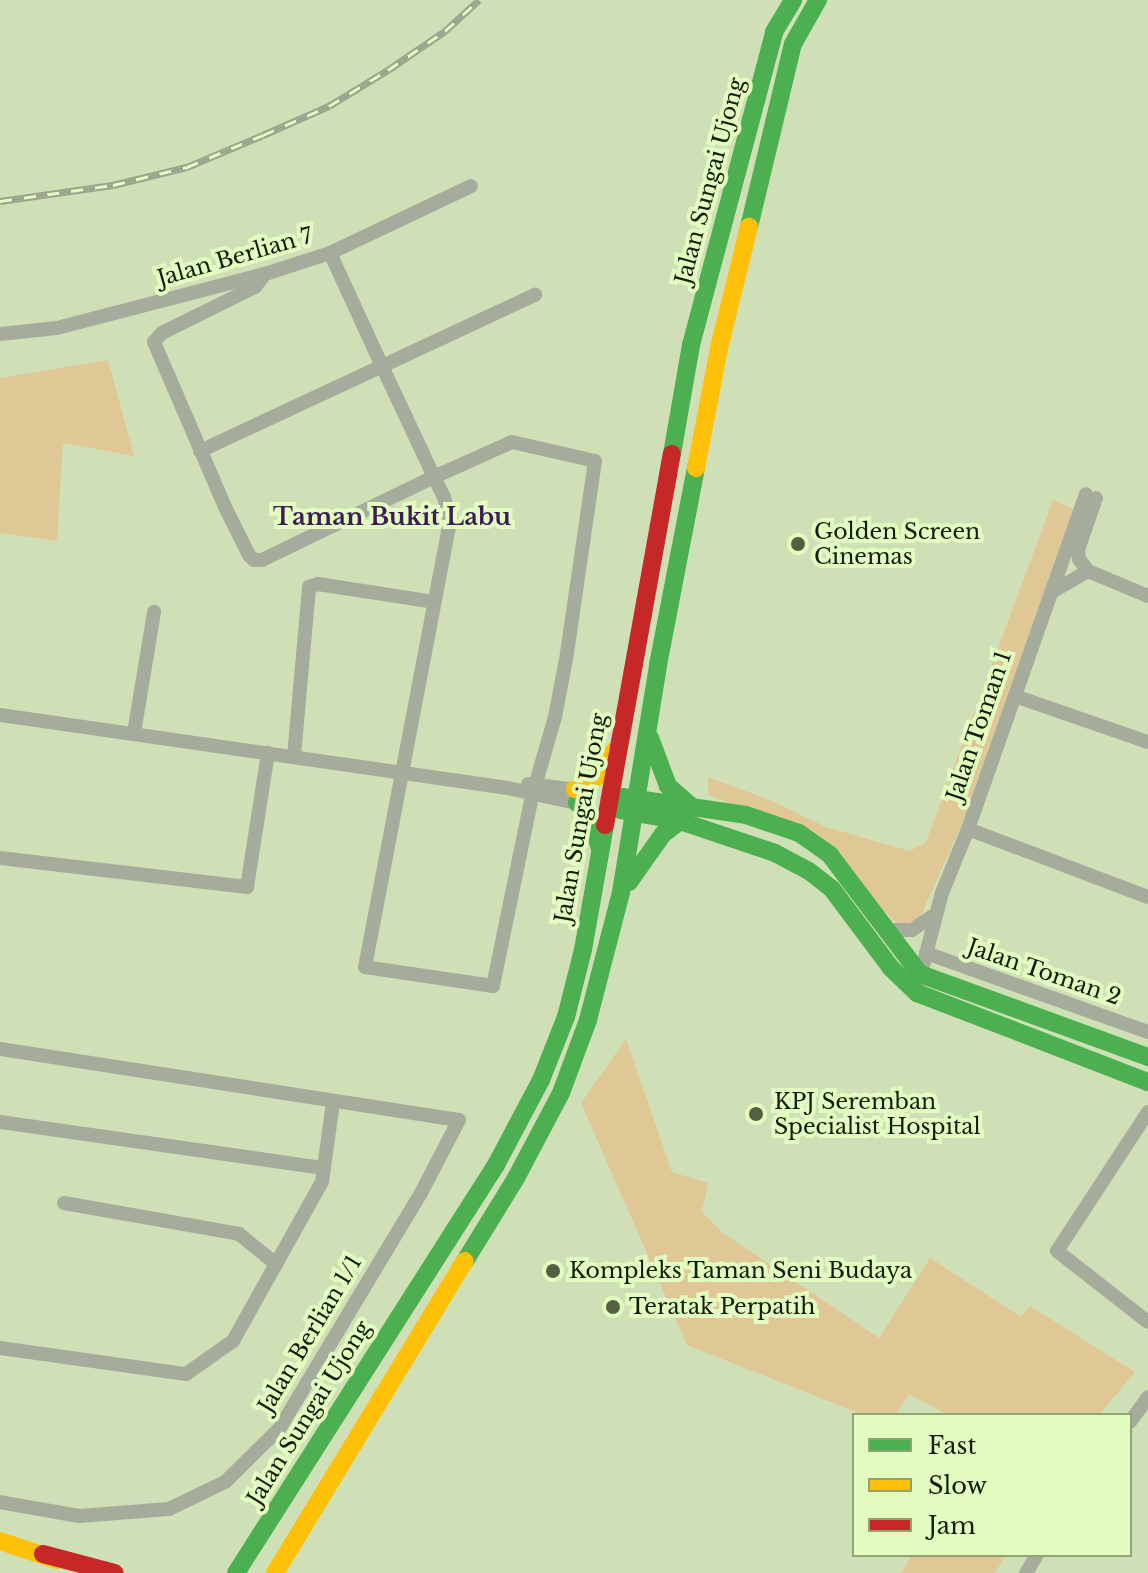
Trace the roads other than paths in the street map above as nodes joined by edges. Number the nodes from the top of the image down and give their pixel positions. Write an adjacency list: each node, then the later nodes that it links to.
1 (793, 0): 21 (main road, Jalan Sungai Ujong)
2 (818, 0): 19 (main road, Jalan Sungai Ujong)
3 (471, 186): 4 (street, Jalan Berlian 7)
4 (330, 253): 5 (street, Jalan Berlian 7); 8 (street)
5 (265, 274): 7 (street, Jalan Berlian 7); 9 (street)
6 (535, 295): 8 (street)
7 (0, 334)
8 (382, 366): 9 (street); 10 (street)
9 (200, 451): 10 (street)
10 (434, 477): 14 (street); 25 (street)
11 (1088, 571): 12 (street); 12 (street, Jalan Toman 1); 13 (street)
12 (1052, 592): 16 (street, Jalan Toman 1)
13 (1148, 596)
14 (434, 602): 23 (street); 24 (street)
15 (154, 612): 18 (street)
16 (1015, 696): 20 (street); 30 (street, Jalan Toman 1)
17 (0, 715): 18 (street)
18 (134, 733): 22 (street)
19 (648, 734): 28 (main road, Jalan Sungai Ujong); 29 (main road)
20 (1148, 742)
21 (619, 743): 26 (main road); 27 (main road, Jalan Sungai Ujong)
22 (268, 753): 23 (street); 32 (street)
23 (294, 756): 24 (street)
24 (400, 772): 25 (street); 25 (street)
25 (534, 789): 26 (street)
26 (576, 796): 27 (street); 31 (main road)
27 (610, 802): 28 (main road); 31 (main road, Jalan Sungai Ujong)
28 (638, 806): 29 (main road); 33 (main road, Jalan Sungai Ujong)
29 (685, 813): 33 (main road); 36 (main road); 40 (main road)
30 (968, 829): 34 (street); 35 (street, Jalan Toman 1)
31 (601, 851): 59 (main road, Jalan Sungai Ujong)
32 (0, 858)
33 (621, 892): 64 (main road, Jalan Sungai Ujong)
34 (1148, 897)
35 (936, 914): 36 (street); 37 (street, Jalan Toman 1)
36 (890, 930): 38 (main road)
37 (926, 953): 38 (street, Jalan Toman 1); 39 (street, Jalan Toman 2)
38 (920, 974): 40 (street, Jalan Toman 1); 41 (main road)
39 (1010, 983): 41 (street); 42 (street, Jalan Toman 2)
40 (917, 993): 45 (main road)
41 (1004, 1004): 44 (main road)
42 (1148, 1032)
43 (0, 1049): 46 (street)
44 (1148, 1057)
45 (1148, 1082)
46 (333, 1103): 49 (street); 56 (street, Jalan Berlian 1/1)
47 (1148, 1112): 52 (street)
48 (0, 1122): 49 (street)
49 (324, 1168): 51 (street)
50 (64, 1203): 51 (street)
51 (276, 1264): 53 (street)
52 (1148, 1322)
53 (0, 1348)
54 (1148, 1397): 55 (street)
55 (1132, 1419)
56 (0, 1502)
57 (0, 1541): 58 (main road)
58 (43, 1554): 60 (main road); 61 (main road)
59 (248, 1556): 62 (main road); 63 (main road, Jalan Sungai Ujong)
60 (89, 1573)
61 (115, 1573)
62 (220, 1573)
63 (236, 1573)
64 (275, 1573)

